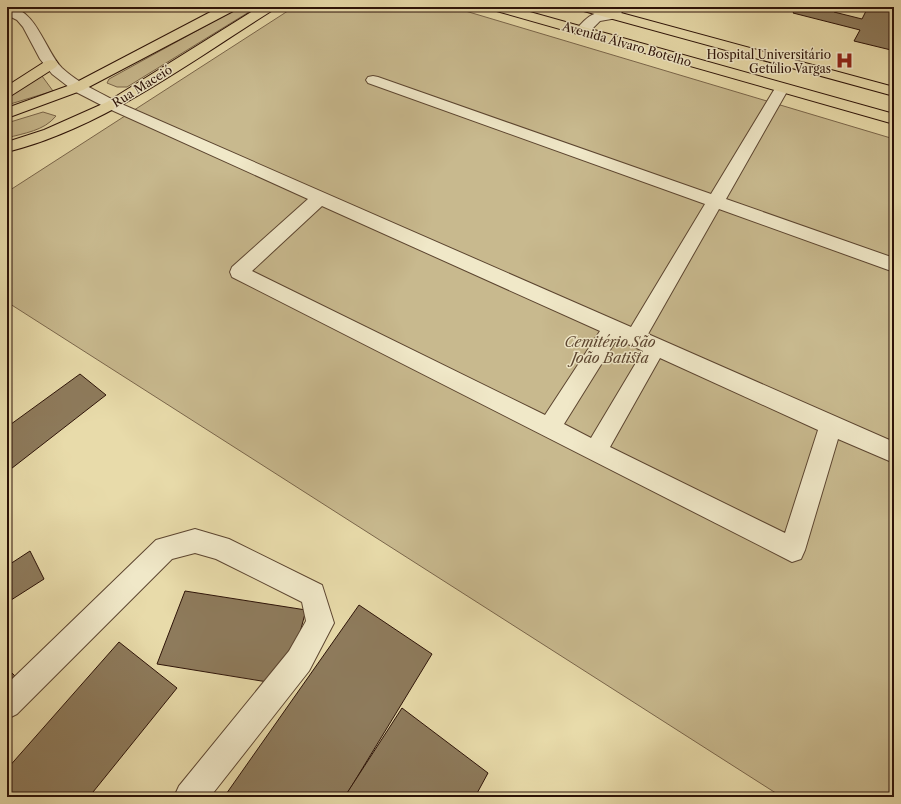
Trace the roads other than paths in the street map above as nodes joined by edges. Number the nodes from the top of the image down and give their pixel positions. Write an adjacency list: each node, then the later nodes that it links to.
1 (230, 7): 11 (main road, Rua Maceió)
2 (268, 7): 15 (main road, Rua Maceió)
3 (498, 7): 7 (main road, Avenida Álvaro Botelho)
4 (585, 7): 6 (main road)
5 (7, 10): 9 (street)
6 (616, 11): 7 (street); 8 (street); 14 (main road)
7 (582, 31): 8 (main road, Avenida Álvaro Botelho)
8 (604, 38): 12 (main road, Avenida Álvaro Botelho)
9 (50, 64): 11 (street); 13 (main road)
10 (373, 80): 22 (street)
11 (78, 87): 15 (street); 16 (main road, Rua Maceió)
12 (782, 88): 18 (main road, Avenida Álvaro Botelho); 22 (street)
13 (7, 92)
14 (894, 92)
15 (112, 105): 19 (main road, Rua Maceió); 21 (street)
16 (27, 106): 17 (main road, Rua Maceió); 19 (main road)
17 (7, 113)
18 (894, 119)
19 (50, 133): 20 (main road, Rua Maceió)
20 (7, 147)
21 (320, 198): 24 (street); 28 (street)
22 (715, 202): 23 (street); 25 (street)
23 (894, 265)
24 (612, 328): 25 (street); 28 (street)
25 (635, 338): 26 (street)
26 (656, 347): 27 (street); 29 (street)
27 (831, 425): 29 (street); 30 (street)
28 (549, 428): 29 (street)
29 (596, 451)
30 (894, 453)
31 (7, 704): 32 (street)
32 (190, 797)

